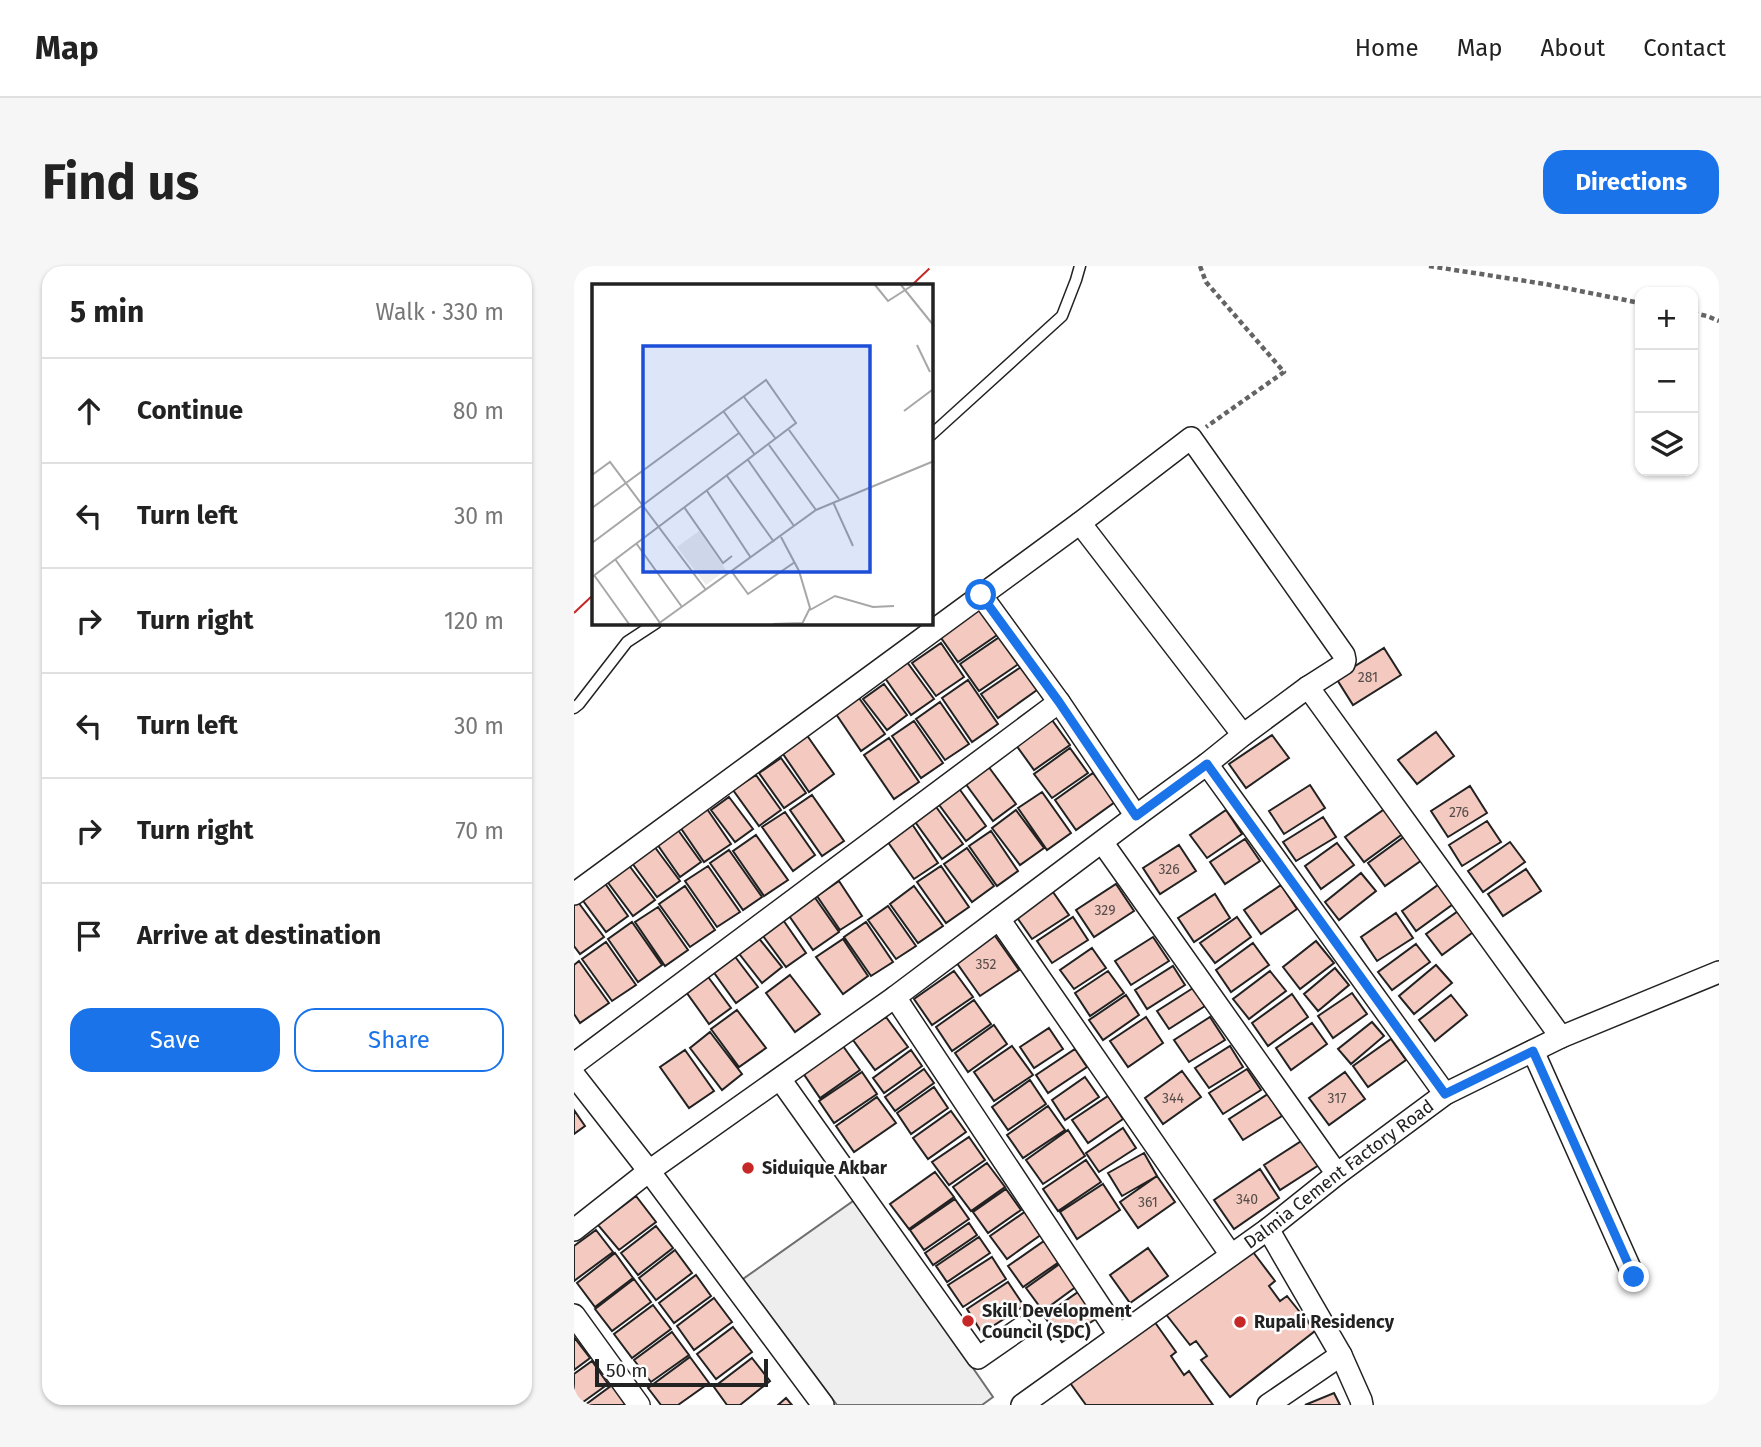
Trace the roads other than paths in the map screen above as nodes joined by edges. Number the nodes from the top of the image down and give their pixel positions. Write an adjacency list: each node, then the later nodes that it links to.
1 (1080, 266): 2 (lane)
2 (933, 433)
3 (1080, 523): 4 (street); 6 (street); 9 (street)
4 (981, 595): 7 (street); 13 (street)
5 (653, 625): 8 (lane)
6 (1308, 687): 9 (street); 17 (street)
7 (1059, 702): 11 (street); 19 (street)
8 (574, 708)
9 (1243, 735): 10 (street)
10 (1207, 764): 11 (street); 22 (street)
11 (1136, 816): 12 (street)
12 (1102, 842): 14 (street); 24 (street)
13 (574, 894)
14 (999, 919): 16 (street); 27 (street)
15 (1719, 971): 17 (street, Dalmia Cement Factory Road)
16 (895, 998): 21 (street); 31 (street)
17 (1561, 1037): 18 (street, Dalmia Cement Factory Road)
18 (1533, 1051): 22 (street, Dalmia Cement Factory Road); 28 (street)
19 (574, 1064)
20 (574, 1075): 23 (street)
21 (780, 1079): 23 (street); 30 (street)
22 (1445, 1094): 24 (street, Dalmia Cement Factory Road)
23 (649, 1171): 26 (street); 34 (street)
24 (1337, 1174): 25 (street, Dalmia Cement Factory Road)
25 (1268, 1229): 27 (street, Dalmia Cement Factory Road); 32 (street)
26 (574, 1230)
27 (1231, 1255): 31 (street, Dalmia Cement Factory Road)
28 (1634, 1277)
29 (574, 1315): 33 (street)
30 (1021, 1328)
31 (1119, 1335): 35 (street, Dalmia Cement Factory Road)
32 (1340, 1355): 36 (street); 37 (street)
33 (639, 1405)
34 (823, 1405)
35 (1023, 1405)
36 (1268, 1405)
37 (1362, 1405)

